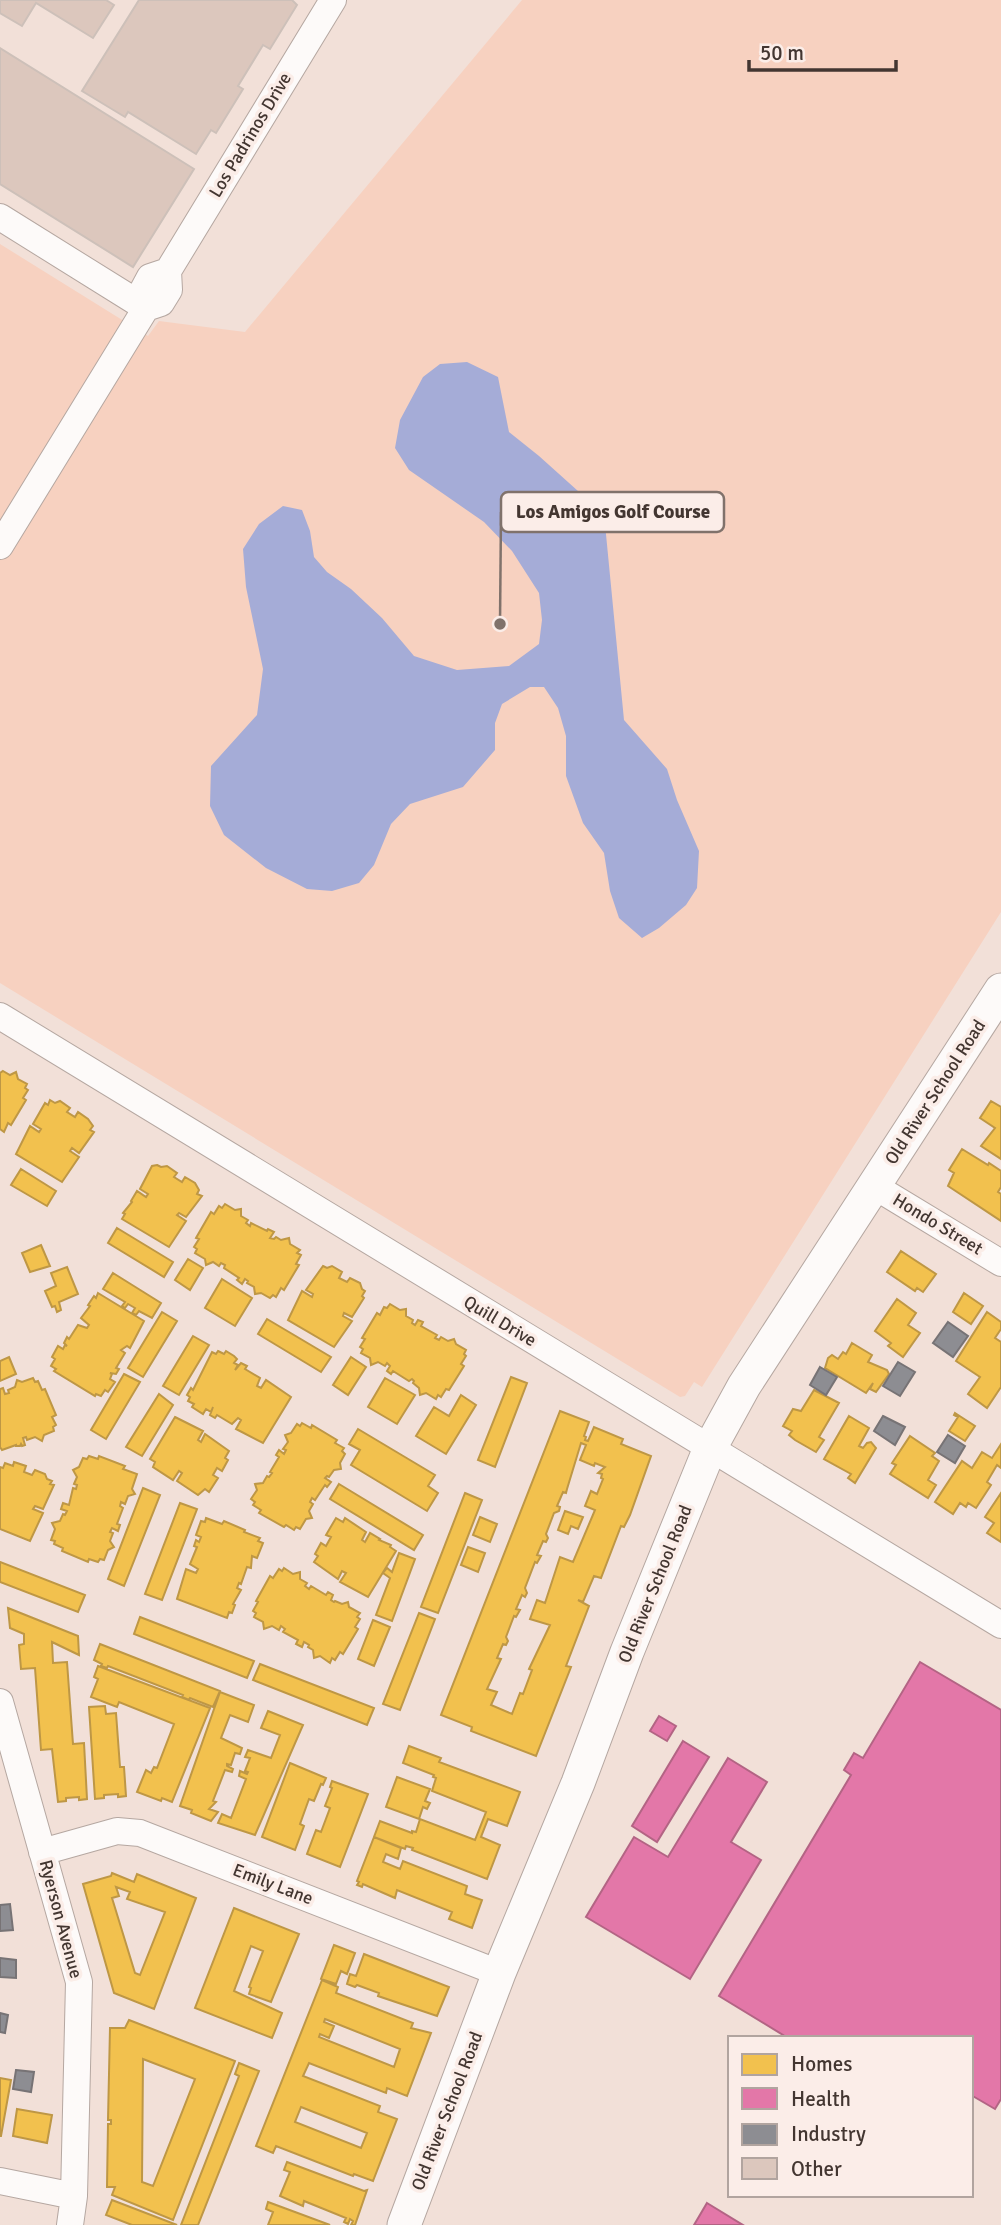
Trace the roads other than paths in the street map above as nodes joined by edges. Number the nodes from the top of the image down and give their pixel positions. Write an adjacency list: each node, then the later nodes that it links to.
1 (334, 0): 3 (street, Los Padrinos Drive)
2 (0, 217): 3 (street)
3 (146, 307): 4 (street, Los Padrinos Drive)
4 (0, 546)
5 (1001, 990): 7 (main road, Old River School Road)
6 (0, 1016): 9 (street, Quill Drive)
7 (874, 1186): 8 (street, Hondo Street); 9 (main road, Old River School Road)
8 (1001, 1263)
9 (710, 1448): 10 (street, Quill Drive); 13 (main road, Old River School Road)
10 (1001, 1625)
11 (0, 1702): 12 (street, Ryerson Avenue)
12 (42, 1852): 13 (street, Emily Lane); 15 (street, Ryerson Avenue)
13 (499, 1973): 17 (main road, Old River School Road)
14 (0, 2181): 15 (street)
15 (74, 2196): 16 (street, Ryerson Avenue)
16 (70, 2225)
17 (404, 2225)

